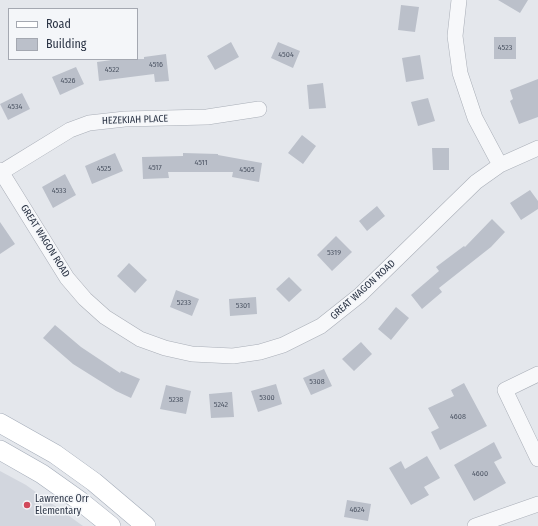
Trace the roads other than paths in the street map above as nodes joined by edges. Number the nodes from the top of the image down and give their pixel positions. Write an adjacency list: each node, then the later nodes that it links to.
1 (459, 0): 4 (street)
2 (259, 109): 5 (street, HEZEKIAH PLACE)
3 (538, 148): 4 (street, GREAT WAGON ROAD)
4 (500, 166): 5 (street, GREAT WAGON ROAD)
5 (0, 172)
6 (538, 374): 9 (street)
7 (0, 424): 12 (main road)
8 (0, 450): 11 (main road)
9 (538, 459)
10 (538, 504): 13 (street)
11 (111, 526)
12 (146, 526)
13 (475, 526)

